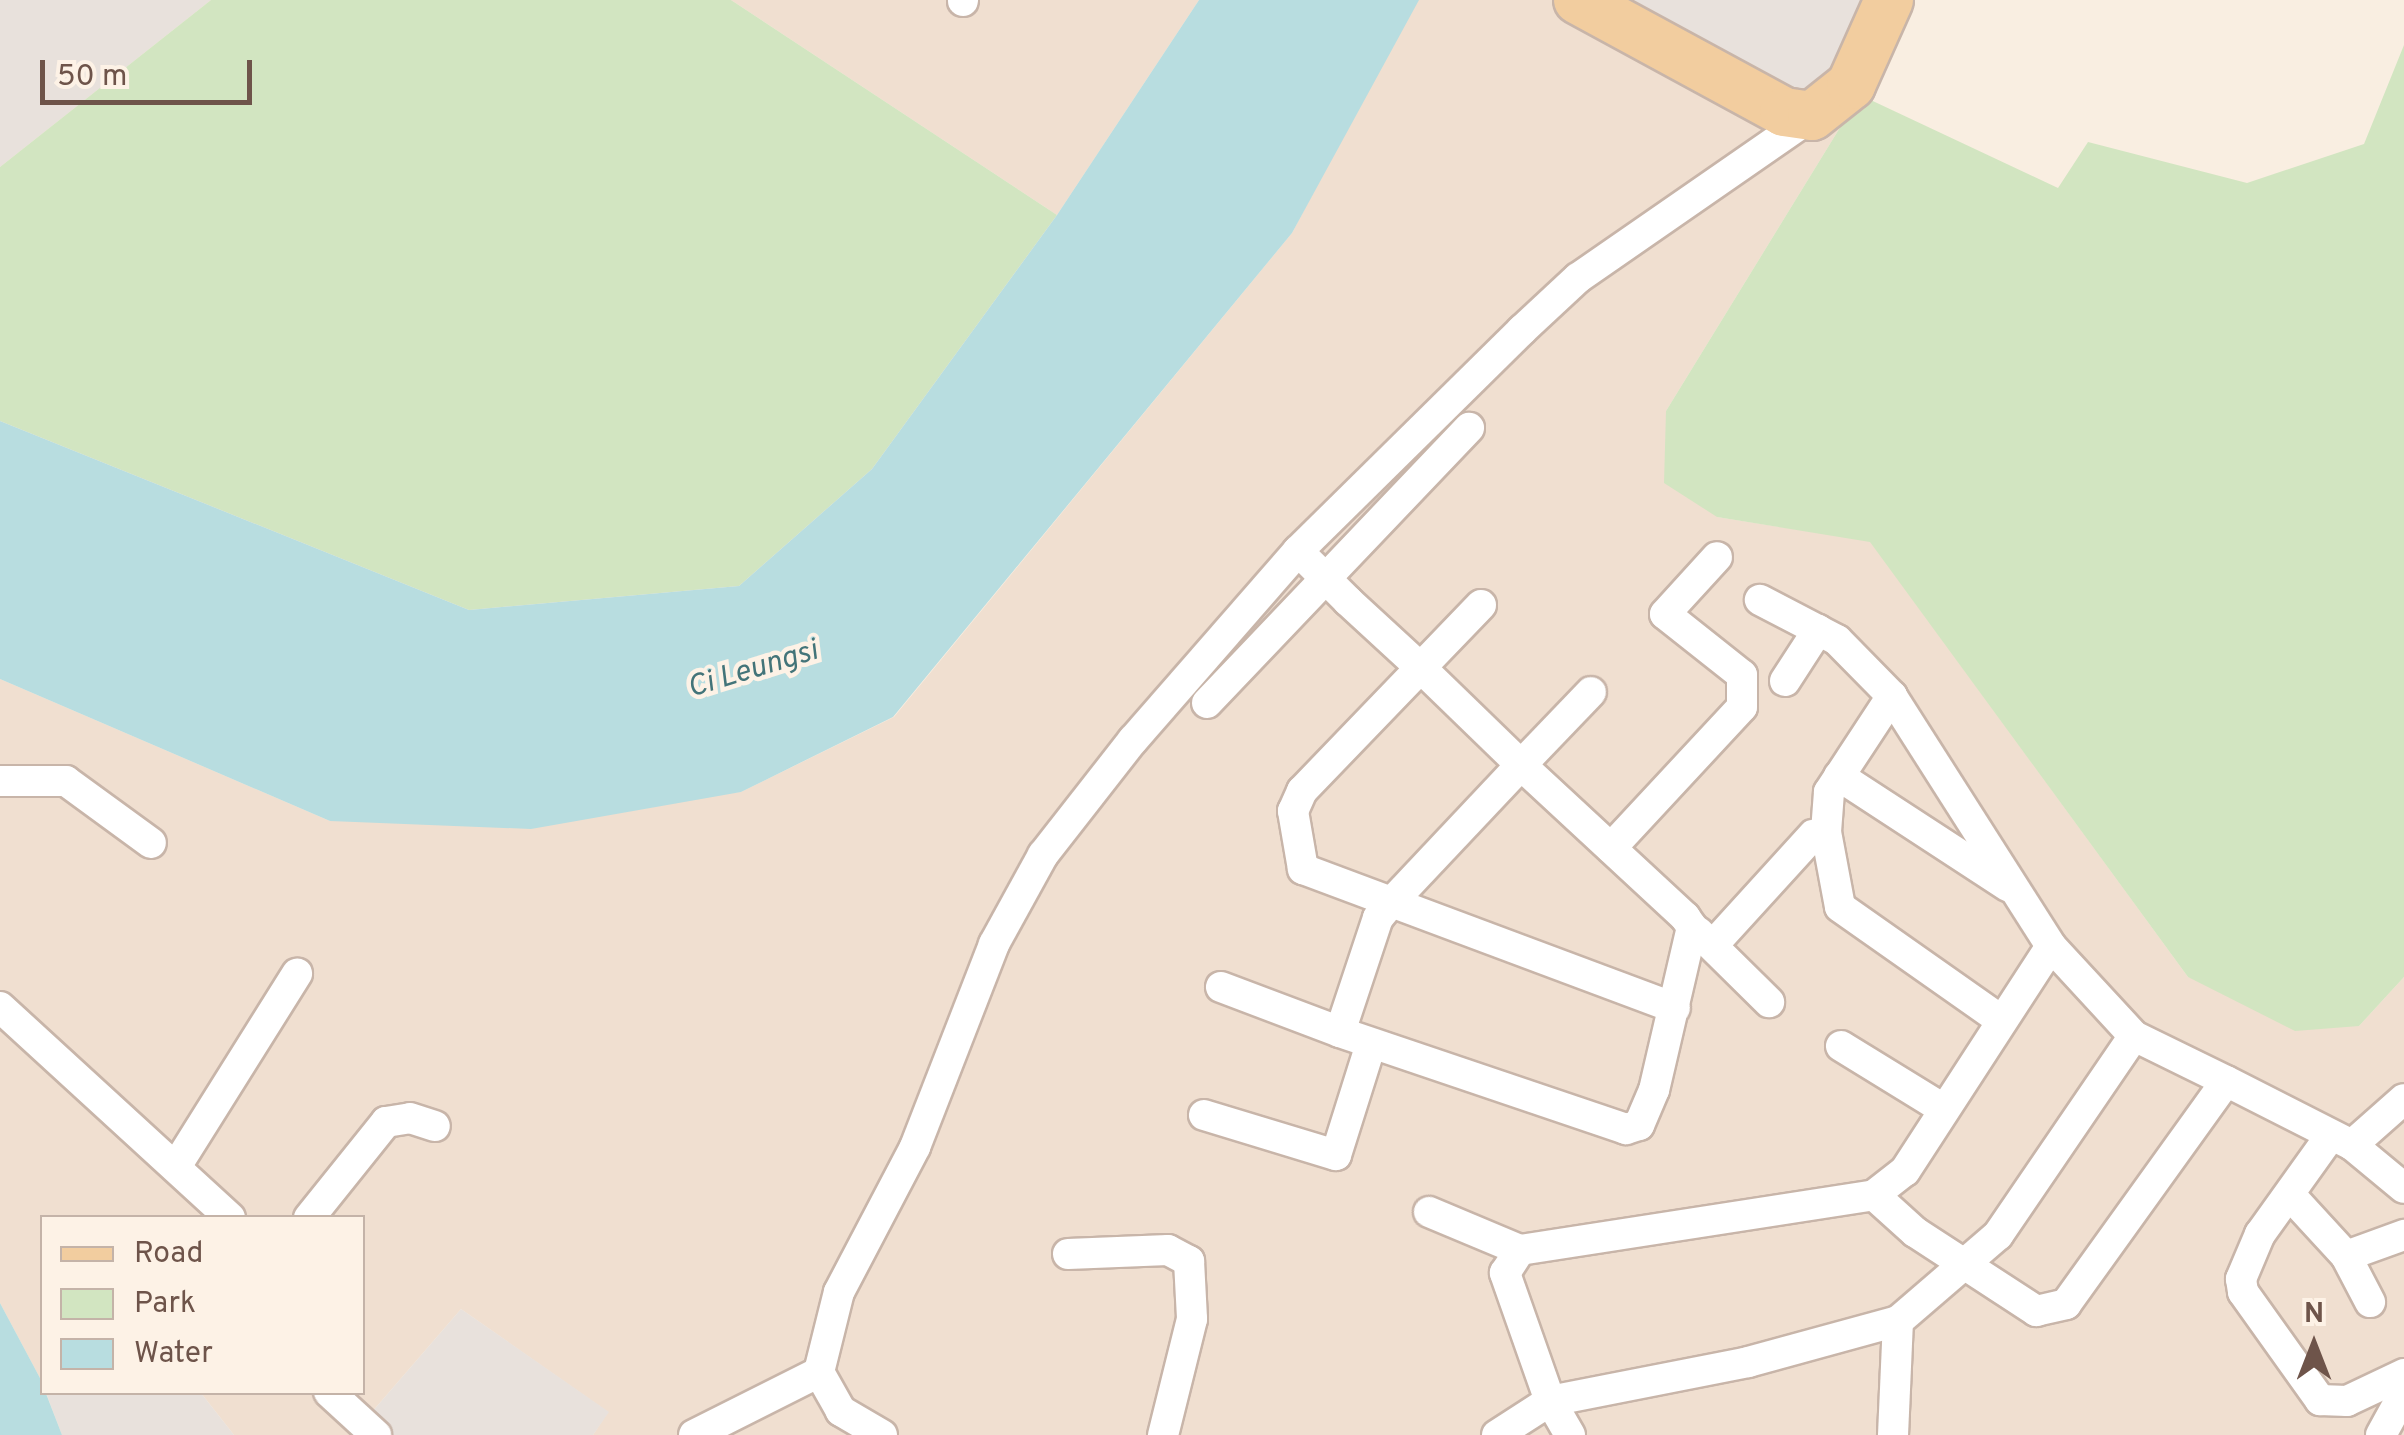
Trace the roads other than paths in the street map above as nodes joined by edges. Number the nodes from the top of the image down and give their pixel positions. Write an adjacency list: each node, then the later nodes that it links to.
1 (1578, 0): 3 (main road)
2 (1889, 0): 3 (main road)
3 (1812, 116): 5 (street)
4 (1470, 428): 7 (street)
5 (1298, 551): 7 (street); 56 (street)
6 (1717, 557): 21 (street)
7 (1327, 578): 11 (street); 15 (street)
8 (1760, 600): 10 (street)
9 (1481, 605): 11 (street)
10 (1818, 630): 12 (street); 14 (street)
11 (1422, 669): 16 (street); 23 (street)
12 (1785, 682)
13 (1591, 692): 16 (street)
14 (1892, 696): 17 (street); 22 (street)
15 (1207, 702)
16 (1521, 764): 21 (street); 23 (street)
17 (1839, 776): 22 (street); 31 (street)
18 (0, 781): 20 (street)
19 (1814, 836): 24 (street)
20 (150, 842)
21 (1611, 848): 24 (street)
22 (2008, 887): 25 (street)
23 (1389, 904): 30 (street); 32 (street)
24 (1703, 936): 28 (street); 30 (street)
25 (2051, 946): 31 (street); 33 (street)
26 (297, 974): 42 (street)
27 (1222, 987): 32 (street)
28 (1769, 1002)
29 (0, 1007): 42 (street)
30 (1675, 1008): 34 (street)
31 (1998, 1018): 38 (street)
32 (1340, 1032): 34 (street)
33 (2134, 1036): 36 (street); 53 (street)
34 (1371, 1044): 39 (street)
35 (1841, 1046): 38 (street)
36 (2226, 1081): 41 (street); 53 (street)
37 (2404, 1099): 41 (street)
38 (1940, 1107): 44 (street)
39 (1204, 1116)
40 (435, 1126): 48 (street)
41 (2342, 1140): 43 (street); 45 (street)
42 (178, 1165): 47 (street)
43 (2404, 1188)
44 (1874, 1195): 50 (street); 53 (street)
45 (2290, 1195): 52 (street); 57 (street)
46 (1428, 1212): 50 (street)
47 (227, 1215)
48 (311, 1215)
49 (2404, 1235): 52 (street)
50 (1520, 1250): 60 (street)
51 (1068, 1254): 64 (street)
52 (2346, 1256): 54 (street)
53 (1966, 1260): 55 (street)
54 (2370, 1302)
55 (1898, 1321): 60 (street); 67 (street)
56 (819, 1372): 62 (street); 63 (street)
57 (2404, 1374)
58 (2404, 1392): 68 (street)
59 (331, 1395): 61 (street)
60 (1550, 1401): 65 (street); 66 (street)
61 (376, 1435)
62 (694, 1435)
63 (882, 1435)
64 (1163, 1435)
65 (1498, 1435)
66 (1570, 1435)
67 (1893, 1435)
68 (2381, 1435)

